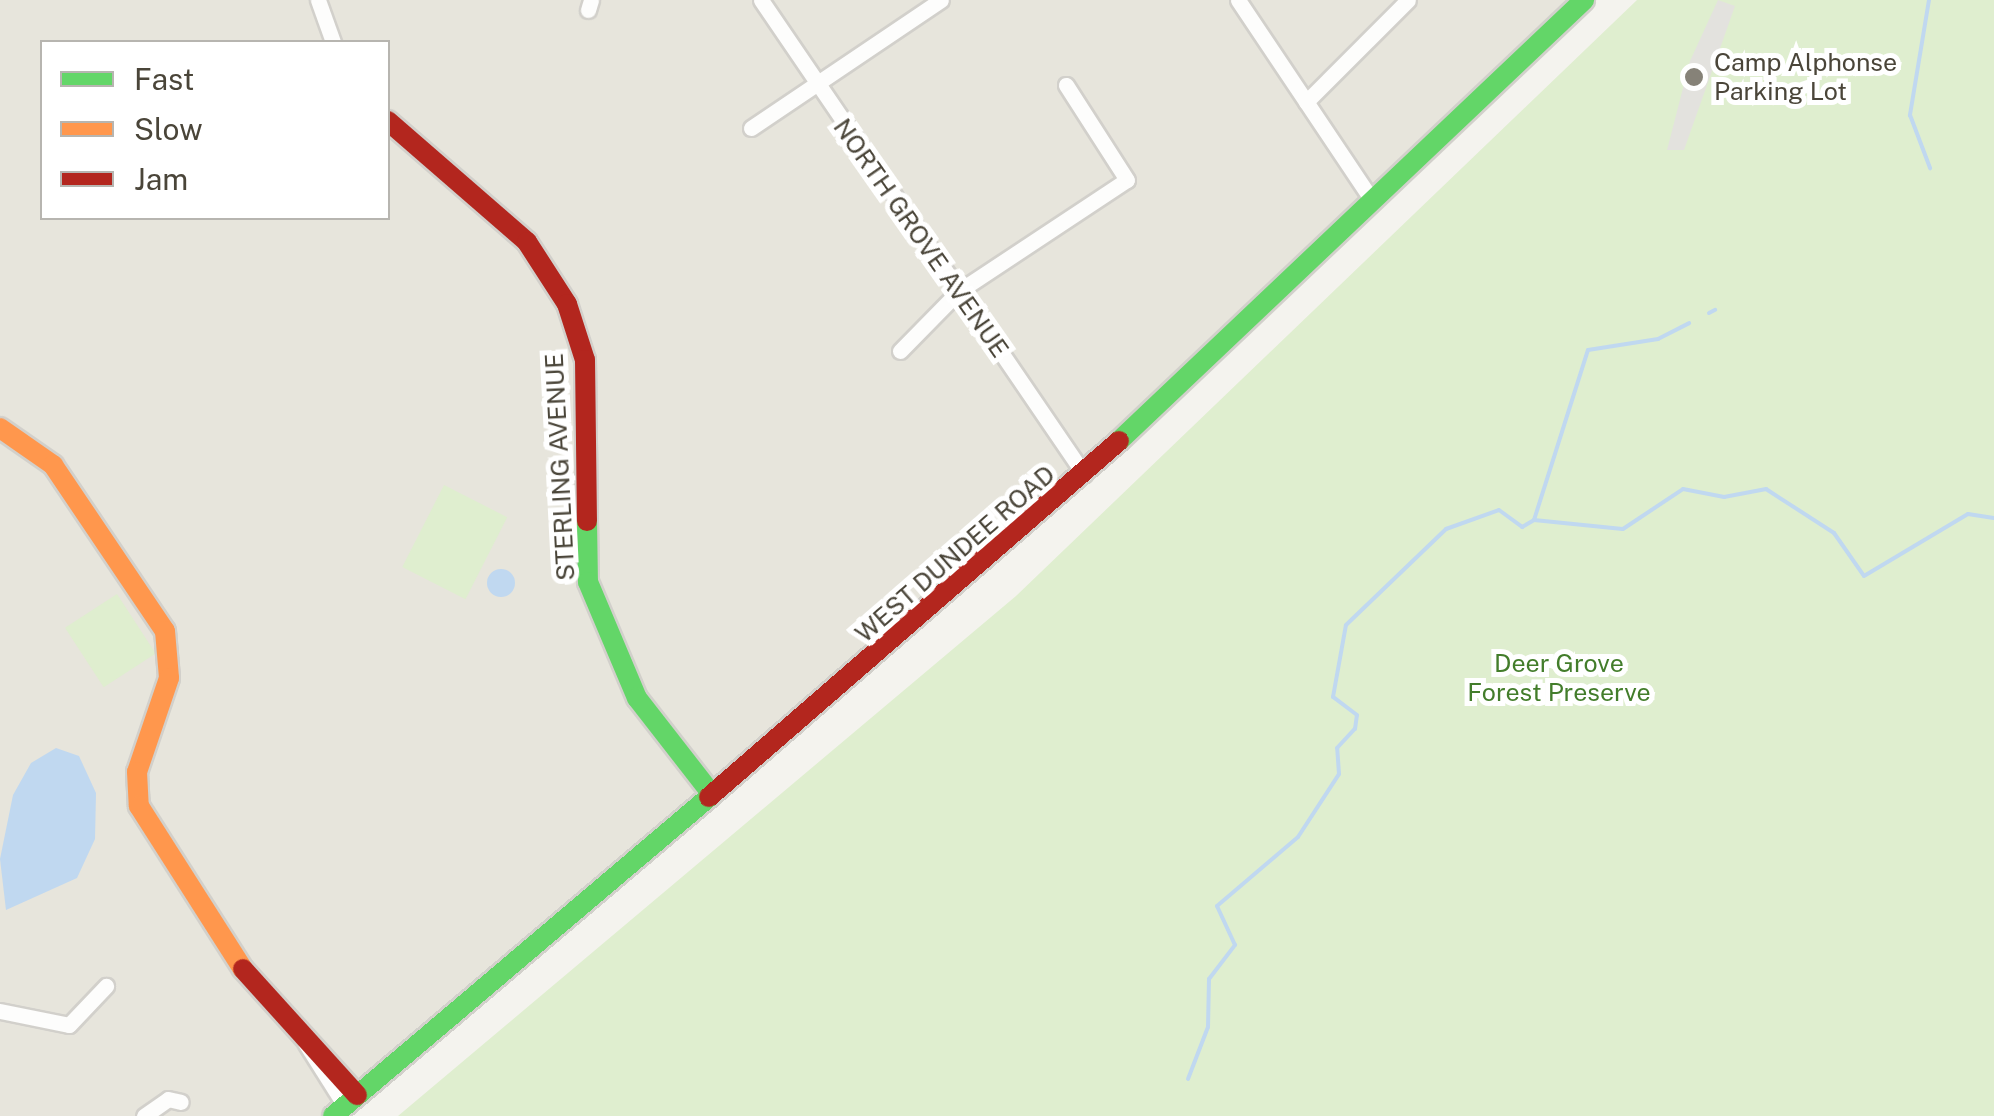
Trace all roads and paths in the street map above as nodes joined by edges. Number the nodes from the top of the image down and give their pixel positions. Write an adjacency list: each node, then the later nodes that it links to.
1 (318, 0): 7 (street)
2 (761, 0): 8 (street, NORTH GROVE AVENUE)
3 (942, 0): 8 (street)
4 (1238, 0): 10 (street)
5 (1408, 0): 10 (street)
6 (1584, 0): 13 (main road, WEST DUNDEE ROAD)
7 (332, 40)
8 (814, 83): 12 (street); 14 (street, NORTH GROVE AVENUE)
9 (1066, 85): 14 (street)
10 (1306, 102): 13 (street)
11 (390, 122): 18 (main road, STERLING AVENUE)
12 (751, 128)
13 (1372, 200): 17 (main road, WEST DUNDEE ROAD)
14 (959, 292): 15 (street); 17 (street, NORTH GROVE AVENUE)
15 (900, 350)
16 (0, 428): 22 (main road)
17 (1084, 474): 18 (main road, WEST DUNDEE ROAD)
18 (712, 793): 22 (main road, WEST DUNDEE ROAD)
19 (106, 986): 20 (street)
20 (0, 1011)
21 (182, 1102): 23 (street)
22 (345, 1106)
23 (144, 1116)

